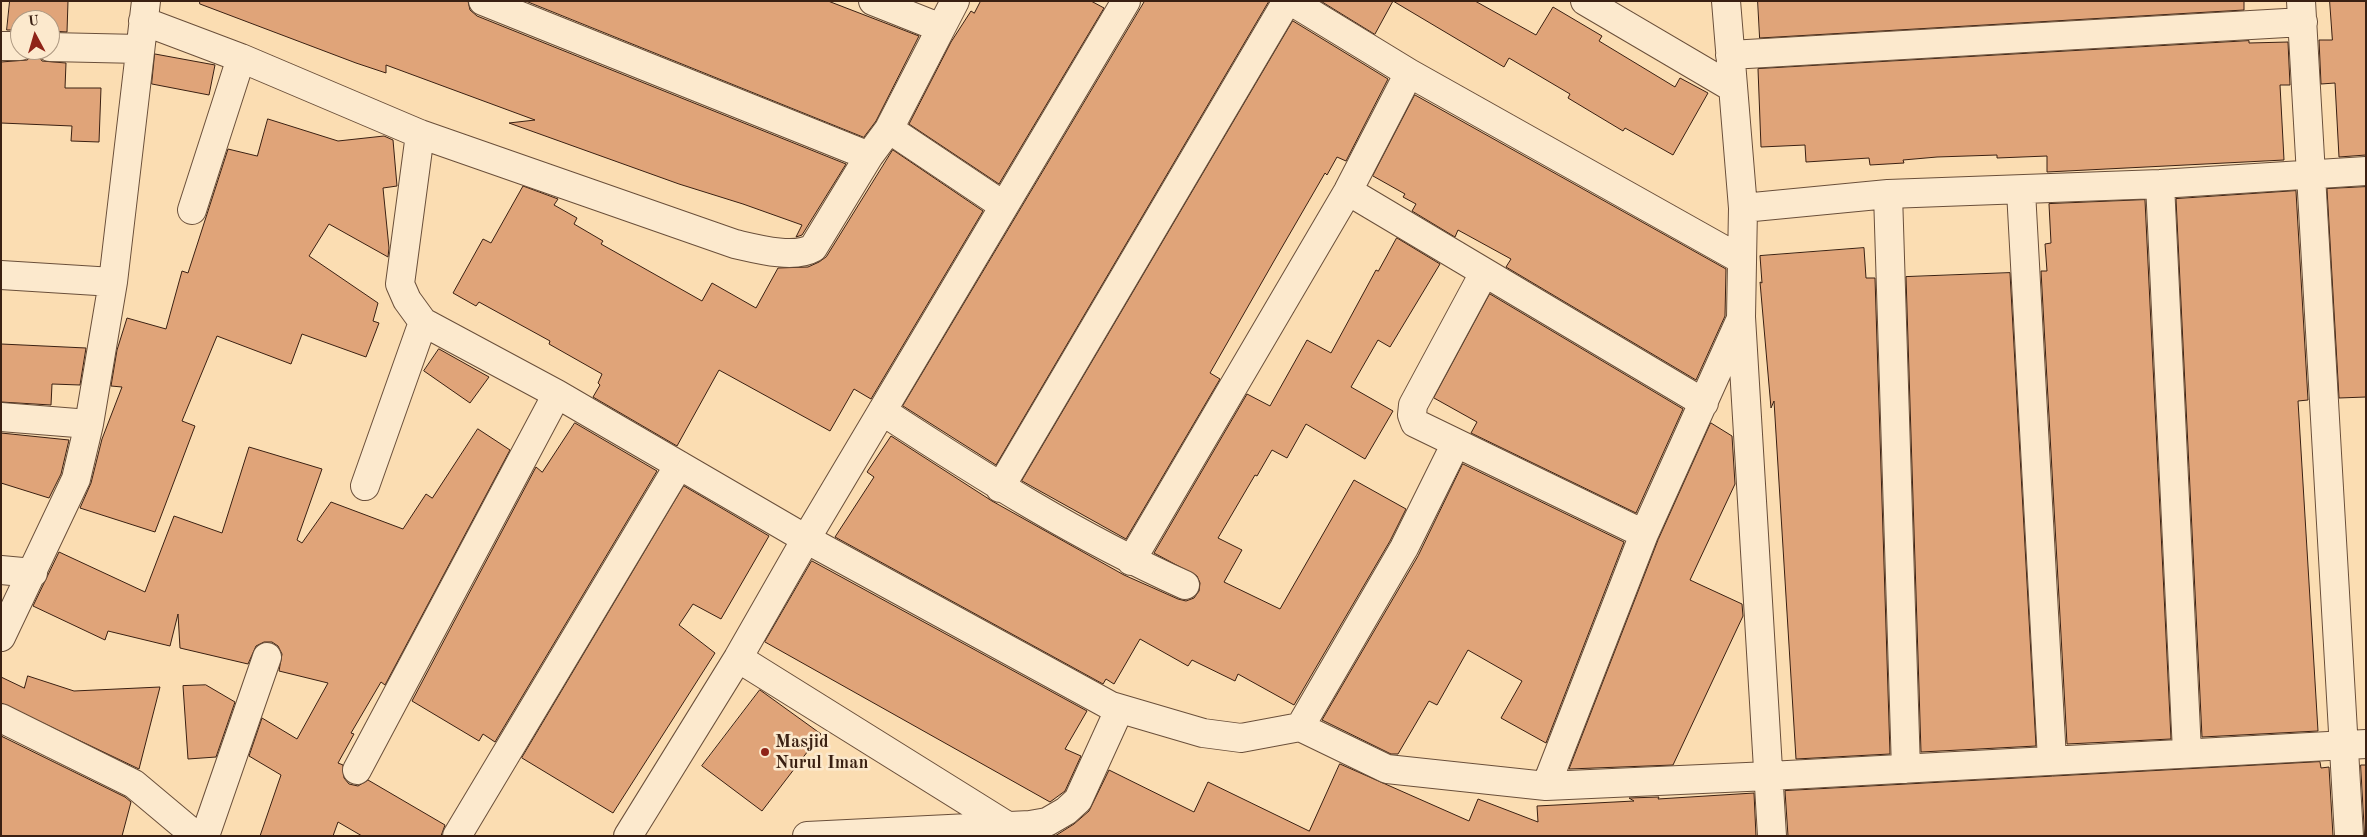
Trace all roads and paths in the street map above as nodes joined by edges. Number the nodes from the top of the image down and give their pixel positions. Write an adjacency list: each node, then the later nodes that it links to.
1 (483, 1): 19 (street)
2 (873, 1): 10 (street)
3 (955, 1): 10 (street)
4 (1126, 1): 26 (street)
5 (1289, 1): 15 (street); 43 (street)
6 (1585, 1): 16 (street)
7 (1726, 1): 13 (street)
8 (144, 11): 12 (street); 14 (street)
9 (2302, 12): 13 (street); 21 (street)
10 (941, 28): 17 (street)
11 (60, 47): 12 (street)
12 (140, 49): 32 (street)
13 (1730, 55): 16 (street)
14 (241, 58): 18 (street); 28 (street)
15 (1409, 73): 23 (street); 29 (street)
16 (1733, 88): 27 (street)
17 (889, 129): 19 (street); 26 (street)
18 (420, 134): 19 (street); 34 (street)
19 (869, 156)
20 (2366, 171): 21 (street)
21 (2310, 176): 22 (street); 56 (street)
22 (2160, 184): 24 (street); 57 (street)
23 (1348, 191): 30 (street); 46 (street)
24 (2020, 191): 25 (street); 58 (street)
25 (1888, 194): 27 (street); 59 (street)
26 (1004, 206): 37 (street)
27 (1743, 208): 29 (street)
28 (192, 210)
29 (1742, 260): 33 (street)
30 (1484, 273): 36 (street); 40 (street)
31 (1, 275): 32 (street)
32 (113, 282): 39 (street)
33 (1741, 317): 36 (street); 61 (street)
34 (423, 322): 35 (street); 42 (street)
35 (557, 394): 41 (street); 60 (street)
36 (1704, 403): 44 (street)
37 (882, 411): 43 (street); 45 (street)
38 (1, 417): 39 (street)
39 (89, 424): 48 (street)
40 (1456, 443): 44 (street); 55 (street)
41 (679, 465): 45 (street); 67 (street)
42 (365, 486)
43 (1000, 488): 46 (street)
44 (1644, 534): 62 (street)
45 (806, 539): 52 (street); 53 (street)
46 (1130, 561): 49 (street)
47 (1, 570): 48 (street)
48 (33, 573): 50 (street)
49 (1185, 585)
50 (1, 637)
51 (267, 657): 66 (street)
52 (738, 658): 63 (street); 68 (street)
53 (1119, 710): 55 (street); 63 (street)
54 (1, 718): 65 (street)
55 (1300, 727): 62 (street)
56 (2355, 744): 57 (street); 71 (street)
57 (2187, 752): 58 (street)
58 (2052, 760): 59 (street)
59 (1906, 769): 61 (street)
60 (357, 770)
61 (1768, 776): 62 (street); 70 (street)
62 (1546, 786)
63 (1008, 826): 64 (street)
64 (931, 833): 69 (street)
65 (196, 836)
66 (205, 836)
67 (457, 836)
68 (628, 836)
69 (807, 836)
70 (1772, 836)
71 (2349, 836)

